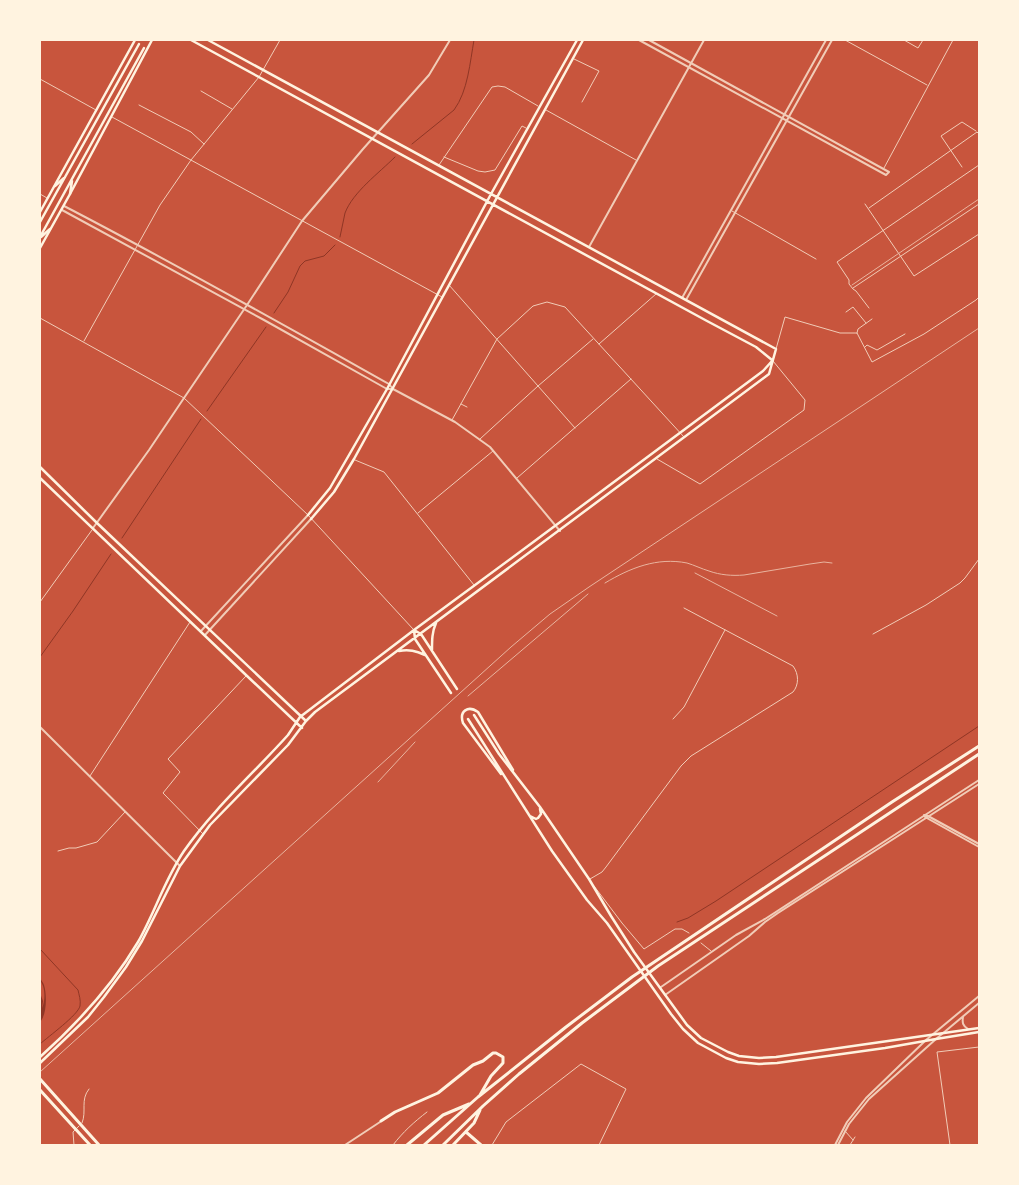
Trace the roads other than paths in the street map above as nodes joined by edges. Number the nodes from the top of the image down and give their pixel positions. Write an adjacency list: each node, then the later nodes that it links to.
1 (135, 40): 34 (main road)
2 (148, 40): 20 (main road)
3 (152, 40): 20 (main road)
4 (191, 40): 26 (main road)
5 (208, 40): 25 (main road)
6 (280, 40): 25 (street)
7 (450, 40): 42 (street)
8 (577, 40): 32 (main road)
9 (583, 40): 22 (main road)
10 (639, 40): 24 (street)
11 (649, 40): 23 (street)
12 (704, 40): 23 (street)
13 (826, 40): 36 (street)
14 (832, 40): 38 (street)
15 (845, 40): 28 (street)
16 (904, 40): 17 (street)
17 (923, 40)
18 (953, 40): 28 (street)
19 (139, 44): 54 (main road)
20 (150, 45): 37 (main road)
21 (144, 48): 55 (main road)
22 (573, 58): 30 (street); 33 (main road)
23 (691, 63): 24 (street); 36 (street)
24 (689, 67): 39 (street); 49 (street)
25 (263, 70): 26 (street); 42 (main road)
26 (259, 77): 35 (street); 44 (main road)
27 (40, 79): 34 (street)
28 (928, 85): 53 (street)
29 (201, 91): 35 (street)
30 (582, 102)
31 (139, 105): 45 (street)
32 (540, 107): 41 (main road); 47 (street)
33 (545, 109): 49 (street); 60 (main road)
34 (97, 110): 56 (main road)
35 (232, 110): 45 (street)
36 (785, 115): 38 (street); 39 (street)
37 (112, 117): 48 (street); 58 (main road)
38 (789, 117): 40 (street); 53 (street)
39 (783, 119): 40 (street); 70 (street)
40 (787, 121): 53 (street); 72 (street)
41 (527, 129): 47 (street); 59 (main road)
42 (378, 133): 44 (street); 50 (main road)
43 (978, 133): 46 (street); 46 (street)
44 (373, 139): 63 (main road); 73 (street)
45 (204, 144): 48 (street)
46 (950, 150): 52 (street); 69 (street)
47 (444, 157): 50 (street)
48 (191, 160): 73 (street); 79 (street)
49 (637, 161): 80 (street)
50 (439, 165): 59 (main road)
51 (979, 165): 76 (street)
52 (962, 167)
53 (884, 169)
54 (67, 175): 56 (main road); 74 (main road)
55 (72, 178): 58 (main road); 78 (main road)
56 (54, 186): 61 (main road)
57 (40, 194): 61 (street)
58 (70, 194): 68 (main road)
59 (491, 194): 60 (main road); 63 (main road)
60 (497, 197): 67 (main road); 80 (main road)
61 (47, 198): 64 (main road)
62 (40, 200): 64 (street)
63 (487, 201): 67 (main road); 88 (main road)
64 (45, 203): 71 (main road)
65 (865, 204): 69 (street)
66 (979, 204): 83 (street)
67 (493, 205): 85 (main road); 87 (main road)
68 (63, 208): 75 (main road); 79 (street); 82 (street)
69 (868, 209): 76 (street)
70 (731, 211): 72 (street); 91 (street)
71 (40, 212)
72 (735, 213): 84 (street); 92 (street)
73 (302, 221): 88 (street); 93 (street)
74 (40, 222)
75 (50, 229): 78 (main road); 81 (main road)
76 (883, 231): 83 (street); 86 (street)
77 (979, 234): 83 (street)
78 (40, 237)
79 (138, 245): 82 (street); 93 (street)
80 (589, 247): 91 (main road)
81 (40, 248)
82 (135, 250): 95 (street); 104 (street)
83 (901, 256): 86 (street)
84 (816, 259)
85 (449, 285): 89 (main road); 103 (street)
86 (853, 289): 94 (street)
87 (656, 294): 105 (street); 108 (main road)
88 (438, 295): 89 (street); 110 (main road)
89 (442, 297): 113 (main road)
90 (979, 297): 106 (street)
91 (682, 298): 92 (main road)
92 (686, 300): 107 (main road)
93 (247, 305): 95 (street); 110 (street)
94 (869, 308)
95 (244, 310): 112 (street); 114 (street)
96 (846, 312): 99 (street)
97 (40, 318): 104 (street)
98 (872, 319): 99 (street)
99 (866, 324): 100 (street)
100 (856, 333): 106 (street); 107 (street)
101 (904, 334): 106 (street)
102 (594, 338): 103 (street); 105 (street); 111 (street)
103 (497, 339): 111 (street); 115 (street)
104 (84, 342): 114 (street)
105 (599, 344): 109 (street)
106 (864, 347)
107 (776, 349): 108 (main road)
108 (773, 360): 119 (main road); 120 (main road); 124 (street)
109 (631, 379): 118 (street); 119 (street)
110 (389, 384): 112 (main road); 113 (street)
111 (538, 386): 118 (street); 121 (street)
112 (387, 389): 113 (street); 129 (main road)
113 (393, 389): 117 (street); 123 (main road)
114 (184, 398): 129 (street); 131 (street)
115 (460, 404): 116 (street); 117 (street)
116 (467, 407)
117 (451, 420): 121 (street)
118 (575, 428): 127 (street)
119 (681, 433): 120 (street); 132 (main road)
120 (684, 438): 124 (main road)
121 (480, 440): 122 (street)
122 (493, 451): 127 (street); 128 (street)
123 (354, 459): 128 (street); 130 (main road)
124 (656, 459): 134 (main road)
125 (40, 467): 131 (main road)
126 (40, 478): 133 (main road)
127 (516, 479): 132 (street)
128 (417, 513): 136 (street)
129 (308, 515): 130 (street); 141 (street)
130 (312, 519): 142 (street); 143 (street)
131 (97, 523): 133 (street); 141 (main road)
132 (556, 526): 134 (street); 136 (main road)
133 (93, 528): 137 (street); 139 (main road)
134 (560, 531): 140 (main road)
135 (979, 559): 147 (street)
136 (474, 586): 143 (main road)
137 (40, 602)
138 (684, 608): 144 (street)
139 (190, 621): 145 (main road); 166 (street)
140 (437, 622): 146 (main road); 151 (main road)
141 (206, 626): 142 (main road); 145 (street)
142 (210, 630): 148 (street); 157 (main road)
143 (414, 630): 146 (main road); 149 (main road); 157 (main road)
144 (725, 630): 159 (street); 181 (street)
145 (201, 632): 148 (main road)
146 (421, 634): 149 (main road); 151 (main road)
147 (873, 634)
148 (205, 635): 153 (main road)
149 (415, 639): 150 (main road); 152 (main road)
150 (398, 651): 152 (main road); 160 (main road)
151 (432, 651): 154 (main road)
152 (426, 656): 155 (main road)
153 (246, 676): 161 (main road); 175 (street)
154 (457, 689)
155 (451, 693)
156 (474, 715): 167 (main road)
157 (300, 717): 160 (main road); 161 (main road)
158 (468, 719): 169 (main road)
159 (673, 719)
160 (306, 721): 163 (main road)
161 (296, 723): 163 (main road); 175 (main road)
162 (40, 727): 166 (street)
163 (302, 728): 176 (main road)
164 (979, 746): 203 (highway)
165 (979, 754): 205 (highway)
166 (90, 776): 172 (street)
167 (517, 778): 169 (main road); 171 (main road)
168 (979, 780): 174 (street)
169 (509, 784): 173 (main road)
170 (979, 784): 174 (street)
171 (540, 807): 173 (main road); 181 (main road)
172 (125, 812): 178 (street); 179 (street)
173 (529, 815): 196 (main road)
174 (926, 816): 177 (street); 184 (street); 186 (street)
175 (200, 831): 176 (street); 179 (main road)
176 (203, 834): 180 (main road)
177 (979, 846)
178 (58, 851)
179 (177, 863): 180 (street); 198 (main road)
180 (180, 866): 199 (main road)
181 (590, 879): 182 (street); 185 (main road)
182 (688, 933)
183 (701, 943): 184 (street)
184 (712, 952): 185 (street)
185 (660, 988): 186 (main road)
186 (665, 995): 194 (main road)
187 (979, 996): 194 (street)
188 (979, 1003): 189 (street)
189 (964, 1016): 191 (street); 193 (street)
190 (979, 1028): 191 (main road)
191 (968, 1029): 193 (main road)
192 (979, 1032): 195 (main road)
193 (942, 1033): 194 (main road); 195 (street)
194 (934, 1034): 196 (street)
195 (936, 1039): 196 (main road); 208 (street)
196 (926, 1040): 224 (street)
197 (979, 1046): 226 (street)
198 (40, 1057)
199 (40, 1062)
200 (40, 1079): 213 (highway)
201 (89, 1089): 212 (street)
202 (40, 1090): 214 (highway)
203 (478, 1097): 204 (highway); 207 (highway)
204 (472, 1103): 217 (highway); 218 (highway)
205 (482, 1106): 209 (highway); 219 (highway)
206 (426, 1112): 216 (street)
207 (381, 1121): 215 (street)
208 (845, 1131): 211 (street); 224 (street)
209 (466, 1132): 220 (highway); 221 (highway)
210 (855, 1136): 211 (street)
211 (852, 1140): 225 (street)
212 (74, 1144)
213 (99, 1144)
214 (89, 1145)
215 (345, 1145)
216 (393, 1145)
217 (407, 1145)
218 (424, 1145)
219 (443, 1145)
220 (453, 1145)
221 (481, 1145)
222 (492, 1145): 223 (street)
223 (599, 1145)
224 (836, 1145)
225 (850, 1145)
226 (950, 1145)

